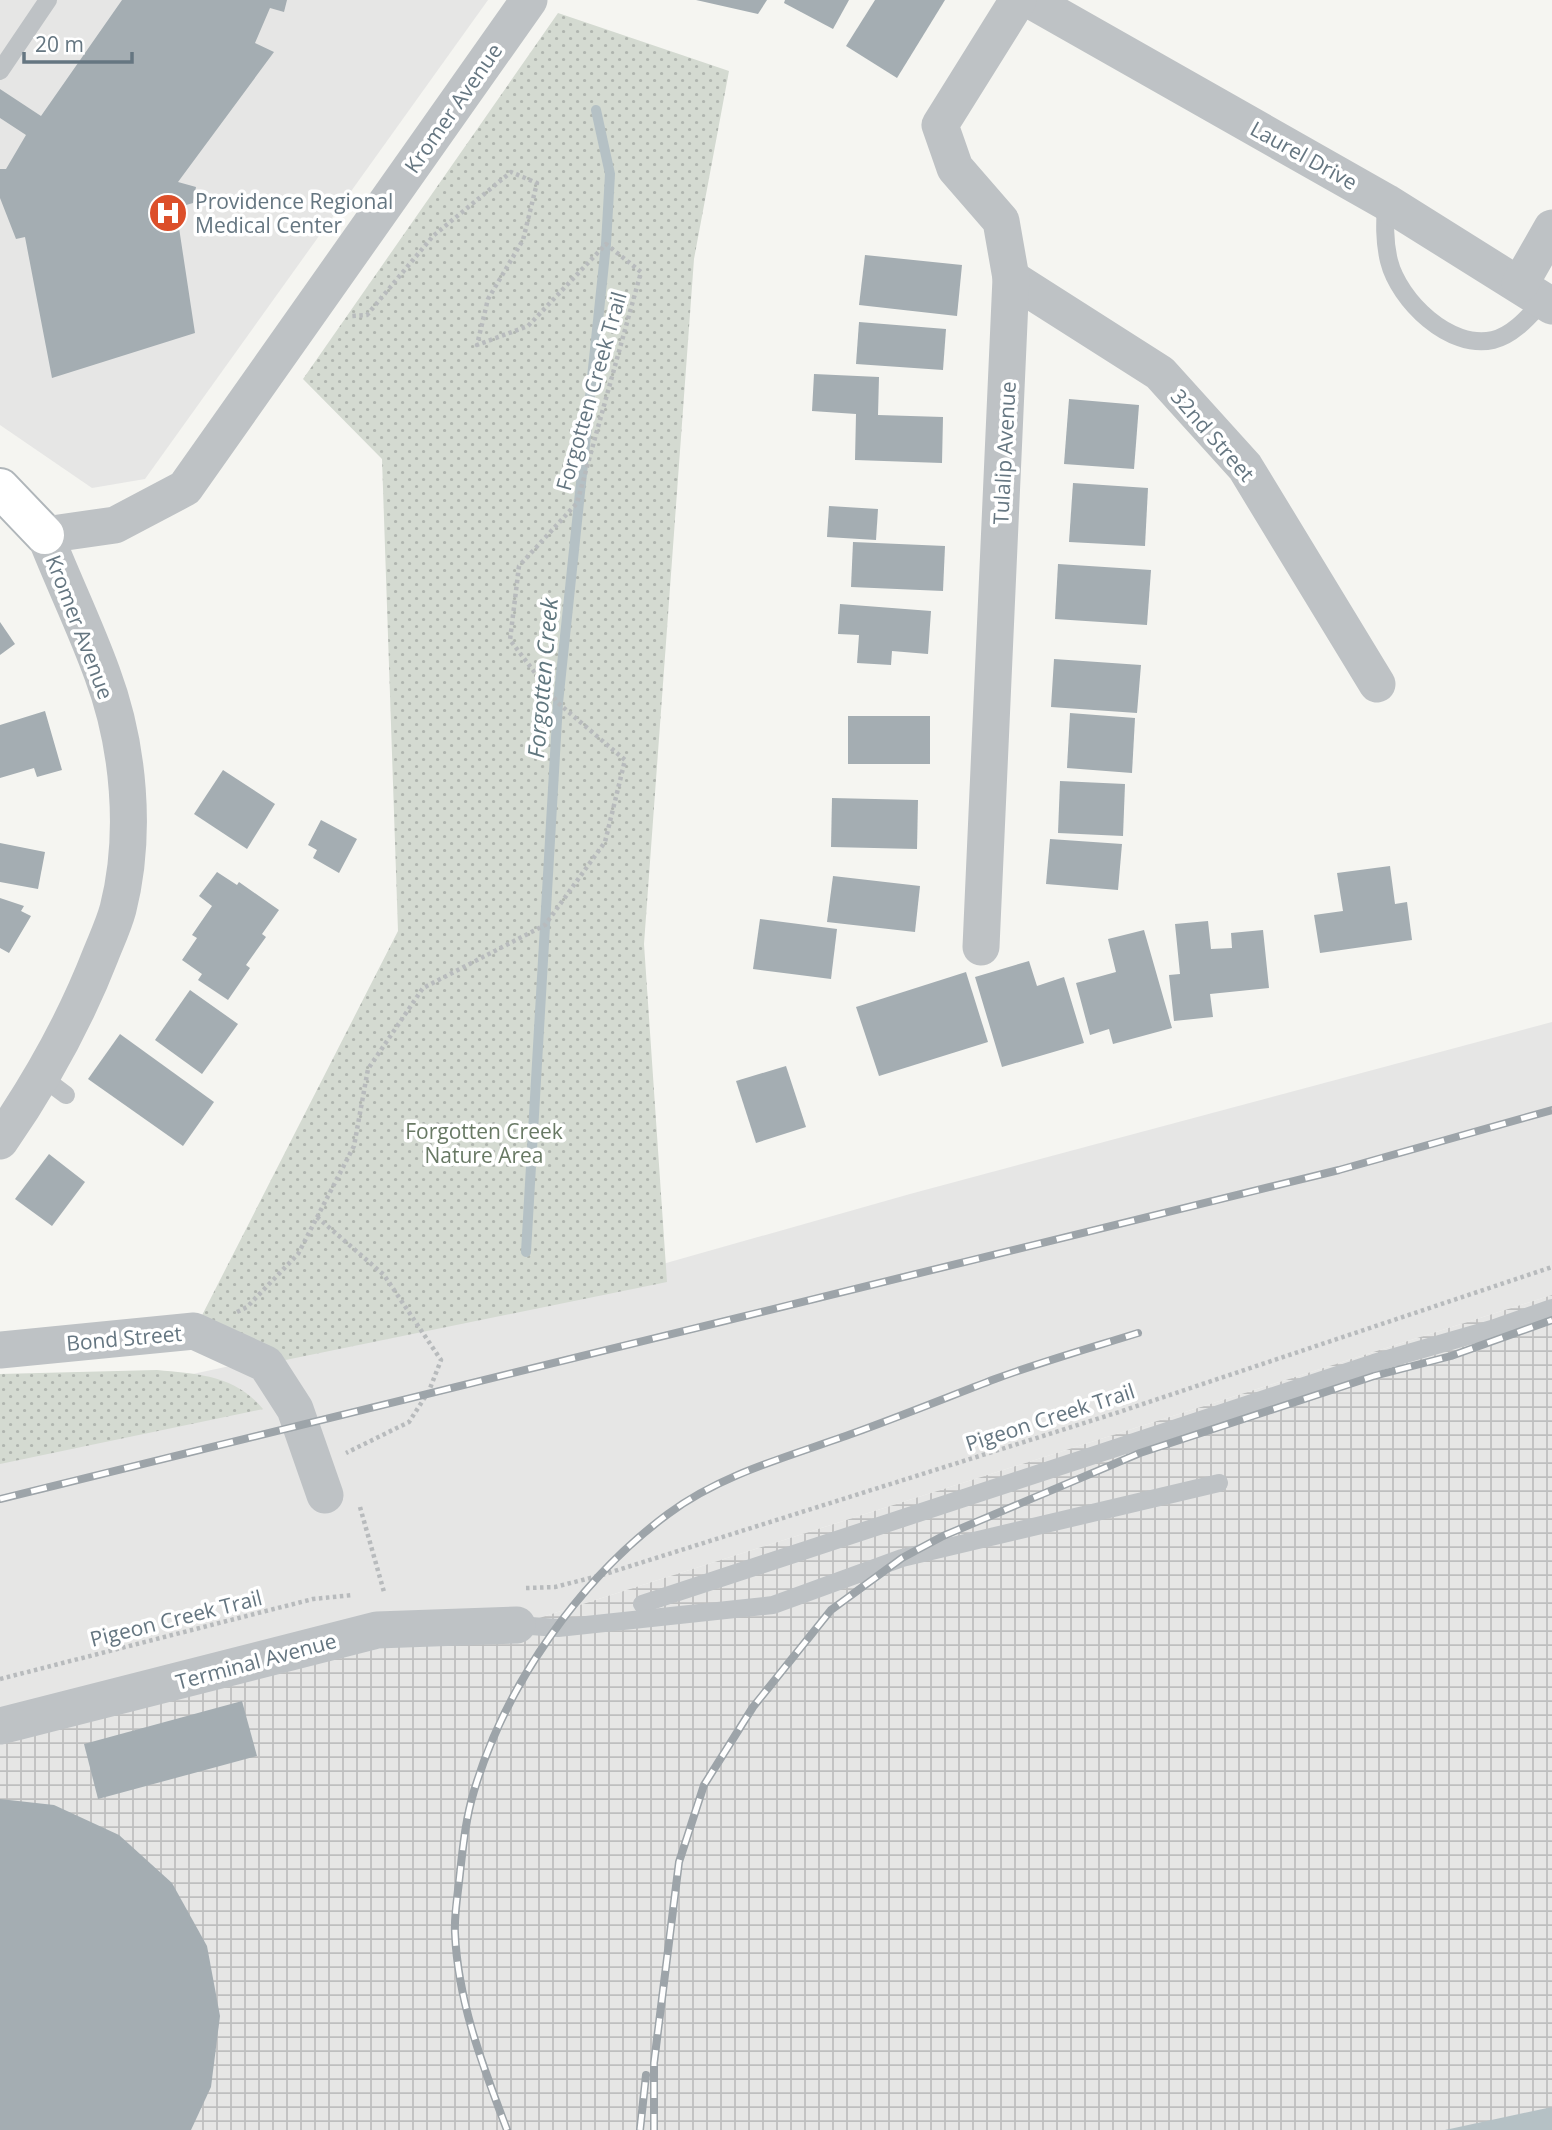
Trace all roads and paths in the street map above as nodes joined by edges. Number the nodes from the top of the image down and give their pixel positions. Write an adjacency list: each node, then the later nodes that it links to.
1 (48, 0): 5 (lane)
2 (529, 0): 12 (street, Kromer Avenue)
3 (1018, 0): 8 (street, Tulalip Avenue)
4 (1030, 0): 6 (street, Laurel Drive)
5 (0, 71)
6 (1386, 202): 9 (street, Laurel Drive); 9 (lane)
7 (1552, 228): 9 (street)
8 (1012, 278): 13 (street, 32nd Street); 14 (street, Tulalip Avenue)
9 (1539, 297)
10 (341, 317): 16 (path, Forgotten Creek Trail)
11 (0, 488): 12 (street)
12 (45, 535): 15 (street, Kromer Avenue)
13 (1377, 684)
14 (981, 947)
15 (0, 1141)
16 (317, 1217): 19 (path, Forgotten Creek Trail); 21 (path)
17 (1552, 1267): 24 (path, Pigeon Creek Trail)
18 (1552, 1308): 27 (lane)
19 (194, 1331): 20 (street, Bond Street); 23 (street, Bond Street)
20 (0, 1350)
21 (348, 1465)
22 (1219, 1483): 28 (lane)
23 (341, 1497): 25 (path)
24 (555, 1587)
25 (384, 1592)
26 (362, 1595): 29 (path, Pigeon Creek Trail)
27 (642, 1604)
28 (517, 1625): 30 (street, Terminal Avenue)
29 (0, 1679)
30 (0, 1726)

